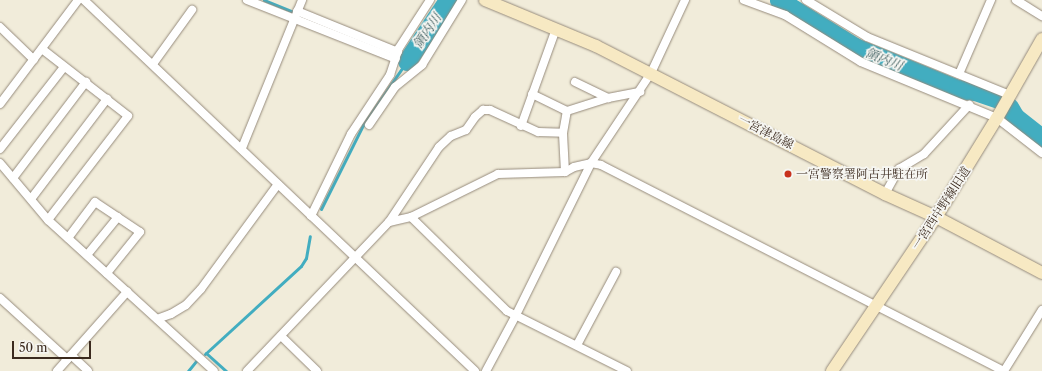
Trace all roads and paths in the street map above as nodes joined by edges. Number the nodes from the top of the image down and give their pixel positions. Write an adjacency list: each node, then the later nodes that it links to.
1 (78, 0): 20 (street)
2 (84, 0): 23 (street)
3 (247, 0): 16 (street)
4 (302, 0): 14 (street)
5 (430, 0): 21 (street)
6 (462, 0): 38 (street)
7 (485, 0): 18 (main road, 一宮津島線)
8 (685, 0): 25 (street)
9 (744, 0): 35 (street)
10 (806, 0): 26 (street)
11 (991, 0): 26 (street)
12 (1016, 0): 15 (street)
13 (192, 10): 23 (street)
14 (298, 11): 16 (street); 21 (street)
15 (1042, 16)
16 (294, 19): 21 (street); 42 (street)
17 (0, 27): 22 (street)
18 (556, 30): 25 (main road, 一宮津島線); 30 (street)
19 (1042, 39): 31 (main road, 一宮西中野線旧道)
20 (42, 49): 22 (street); 24 (street)
21 (397, 56): 51 (street)
22 (34, 60): 34 (street)
23 (153, 64): 42 (street)
24 (64, 67): 27 (street); 41 (street)
25 (651, 74): 29 (street); 49 (main road, 一宮津島線)
26 (959, 74): 31 (street)
27 (86, 82): 33 (street); 47 (street)
28 (574, 82): 32 (street)
29 (640, 92): 32 (street); 44 (street)
30 (532, 94): 36 (street); 39 (street)
31 (1010, 95): 37 (main road, 一宮西中野線旧道)
32 (608, 98): 36 (street)
33 (107, 99): 50 (street); 55 (street)
34 (0, 104)
35 (969, 105): 37 (street); 49 (street)
36 (567, 111): 40 (street)
37 (997, 118): 43 (street); 54 (main road, 一宮西中野線旧道)
38 (368, 125)
39 (521, 126): 40 (street); 56 (street)
40 (562, 133): 46 (street)
41 (0, 148)
42 (242, 148): 48 (street)
43 (1042, 153)
44 (591, 163): 46 (street); 65 (street); 67 (street)
45 (0, 164): 47 (street)
46 (565, 172): 53 (street)
47 (13, 178): 50 (street)
48 (278, 184): 51 (street); 68 (street)
49 (886, 194): 54 (main road, 一宮津島線)
50 (31, 199): 55 (street)
51 (311, 216): 59 (street)
52 (118, 217): 57 (street); 58 (street); 61 (street)
53 (410, 217): 56 (street); 67 (street)
54 (936, 217): 62 (main road, 一宮津島線); 65 (main road, 一宮西中野線旧道)
55 (48, 220): 57 (street)
56 (389, 222): 59 (street)
57 (68, 238): 58 (street)
58 (87, 255): 61 (street)
59 (356, 258): 69 (street); 77 (street)
60 (616, 272): 70 (street)
61 (107, 273): 63 (street)
62 (1042, 273)
63 (127, 292): 68 (street); 71 (street)
64 (0, 298): 71 (street)
65 (876, 304): 80 (main road, 一宮西中野線旧道); 81 (street)
66 (1042, 310): 81 (street)
67 (516, 315): 70 (street); 78 (street)
68 (157, 319): 74 (street)
69 (281, 336): 75 (street); 76 (street)
70 (577, 345): 79 (street)
71 (69, 357): 72 (street); 73 (street)
72 (57, 371)
73 (88, 371)
74 (214, 371)
75 (248, 371)
76 (317, 371)
77 (475, 371)
78 (486, 371)
79 (627, 371)
80 (832, 371)
81 (1004, 371)

